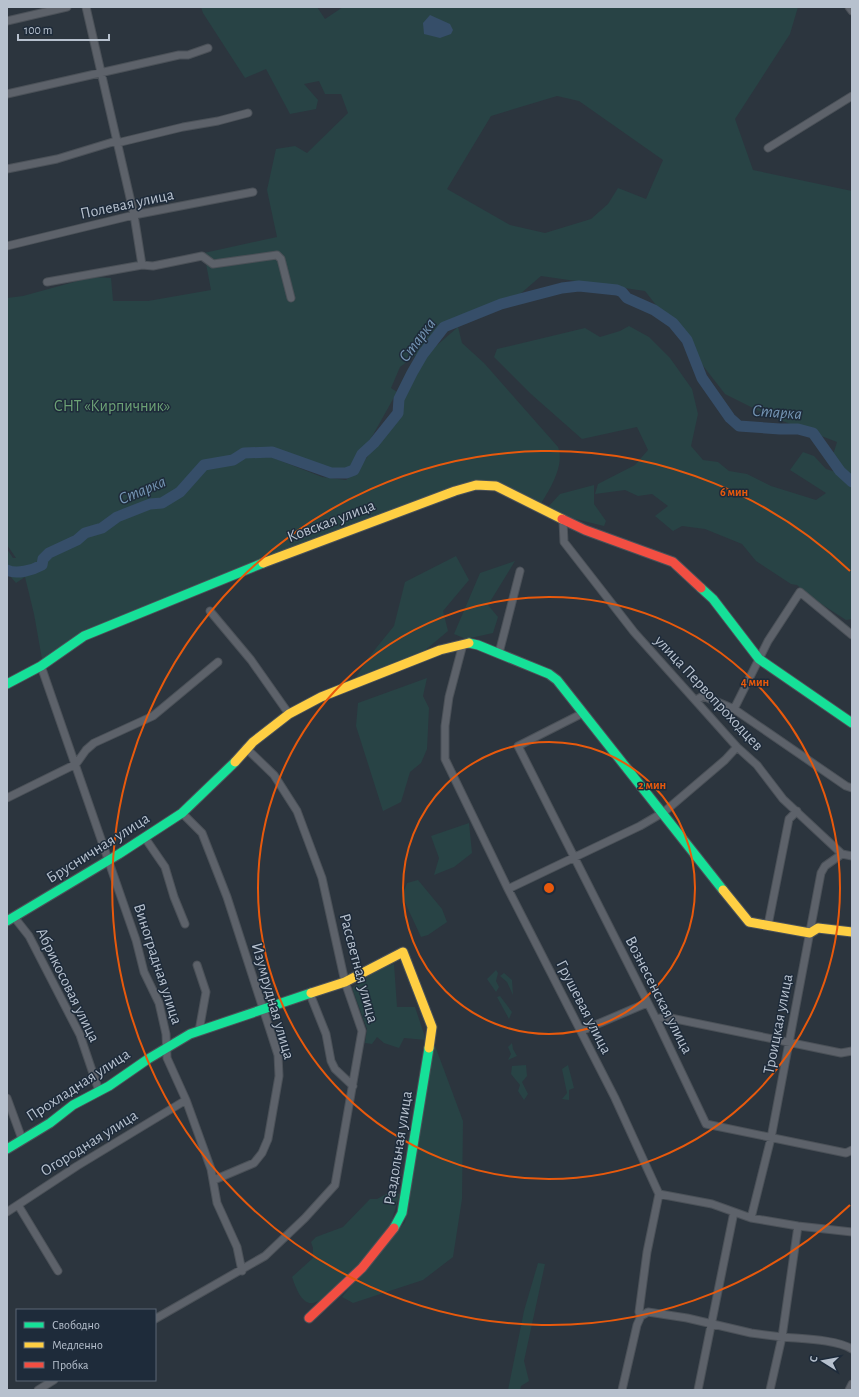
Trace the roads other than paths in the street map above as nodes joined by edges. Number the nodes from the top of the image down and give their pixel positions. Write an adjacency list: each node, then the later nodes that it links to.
1 (67, 7): 5 (street)
2 (86, 7): 7 (street)
3 (849, 7): 4 (street)
4 (852, 11)
5 (7, 21)
6 (208, 48): 7 (street)
7 (101, 72): 8 (street); 11 (street)
8 (7, 94)
9 (852, 96): 12 (street)
10 (248, 113): 11 (street)
11 (117, 142): 13 (street); 15 (street)
12 (768, 148)
13 (7, 169)
14 (253, 192): 15 (street, Полевая улица)
15 (134, 215): 16 (street, Полевая улица); 17 (street)
16 (7, 246)
17 (142, 265): 18 (street); 19 (street)
18 (47, 282)
19 (291, 298)
20 (563, 521): 26 (street, Ковская улица); 28 (street, Ковская улица); 30 (street, улица Первопроходцев)
21 (520, 571): 25 (street)
22 (210, 611): 32 (street)
23 (852, 635): 26 (street)
24 (463, 644): 25 (street); 32 (street, Брусничная улица); 48 (street, Грушевая улица)
25 (499, 653): 33 (street)
26 (759, 659): 31 (street); 34 (street)
27 (218, 662): 37 (street)
28 (41, 666): 29 (street, Ковская улица); 37 (street, Виноградная улица)
29 (7, 684)
30 (696, 700): 31 (street); 35 (street, улица Первопроходцев)
31 (734, 709): 38 (street)
32 (289, 714): 36 (street, Брусничная улица)
33 (583, 714): 41 (street); 46 (street, Вознесенская улица)
34 (852, 723)
35 (737, 747): 40 (street, улица Первопроходцев); 41 (street)
36 (246, 748): 42 (street, Брусничная улица); 56 (street, Рассветная улица)
37 (76, 764): 39 (street); 47 (street, Виноградная улица)
38 (852, 788)
39 (7, 798)
40 (797, 811): 44 (street, улица Первопроходцев); 51 (street)
41 (664, 812): 46 (street); 51 (street)
42 (182, 813): 43 (street, Брусничная улица); 59 (street, Изумрудная улица)
43 (145, 838): 47 (street, Брусничная улица); 50 (street)
44 (842, 854): 45 (street); 52 (street, Троицкая улица)
45 (852, 856)
46 (574, 857): 48 (street); 58 (street, Вознесенская улица)
47 (108, 861): 49 (street, Брусничная улица); 64 (street, Виноградная улица)
48 (508, 889): 62 (street, Грушевая улица)
49 (11, 919): 67 (street, Абрикосовая улица)
50 (185, 924)
51 (768, 925): 52 (street)
52 (810, 932): 53 (street); 63 (street, Троицкая улица)
53 (852, 932)
54 (403, 952): 56 (street, Прохладная улица); 86 (street, Раздольная улица)
55 (197, 965): 61 (street)
56 (345, 982): 57 (street, Прохладная улица); 66 (street, Рассветная улица)
57 (310, 994): 59 (street, Прохладная улица); 66 (street)
58 (647, 1003): 60 (street, Вознесенская улица); 62 (street)
59 (264, 1010): 61 (street, Прохладная улица); 74 (street, Изумрудная улица)
60 (656, 1019): 63 (street); 70 (street, Вознесенская улица)
61 (199, 1031): 64 (street, Прохладная улица)
62 (581, 1031): 75 (street, Грушевая улица)
63 (789, 1042): 65 (street); 70 (street, Троицкая улица)
64 (166, 1048): 67 (street, Прохладная улица); 69 (street, Виноградная улица)
65 (852, 1051)
66 (353, 1086): 82 (street, Рассветная улица)
67 (99, 1091): 71 (street, Прохладная улица)
68 (7, 1098): 71 (street)
69 (186, 1100): 74 (street, Виноградная улица); 76 (street, Огородная улица)
70 (771, 1138): 73 (street, Вознесенская улица); 79 (street, Троицкая улица)
71 (22, 1139): 72 (street, Прохладная улица)
72 (7, 1149)
73 (852, 1150)
74 (214, 1180): 82 (street, Виноградная улица)
75 (659, 1194): 78 (street); 84 (street)
76 (18, 1205): 77 (street, Огородная улица); 83 (street)
77 (7, 1212)
78 (734, 1212): 79 (street); 87 (street)
79 (751, 1218): 80 (street)
80 (798, 1226): 81 (street); 88 (street)
81 (852, 1232)
82 (242, 1270): 85 (street, Рассветная улица)
83 (58, 1271)
84 (641, 1316): 87 (street); 93 (street)
85 (156, 1318)
86 (309, 1318)
87 (712, 1324): 88 (street); 94 (street)
88 (782, 1337): 89 (street); 95 (street)
89 (852, 1349)
90 (52, 1381): 92 (street)
91 (852, 1384): 96 (street)
92 (38, 1390)
93 (622, 1390)
94 (698, 1390)
95 (770, 1390)
96 (849, 1390)

